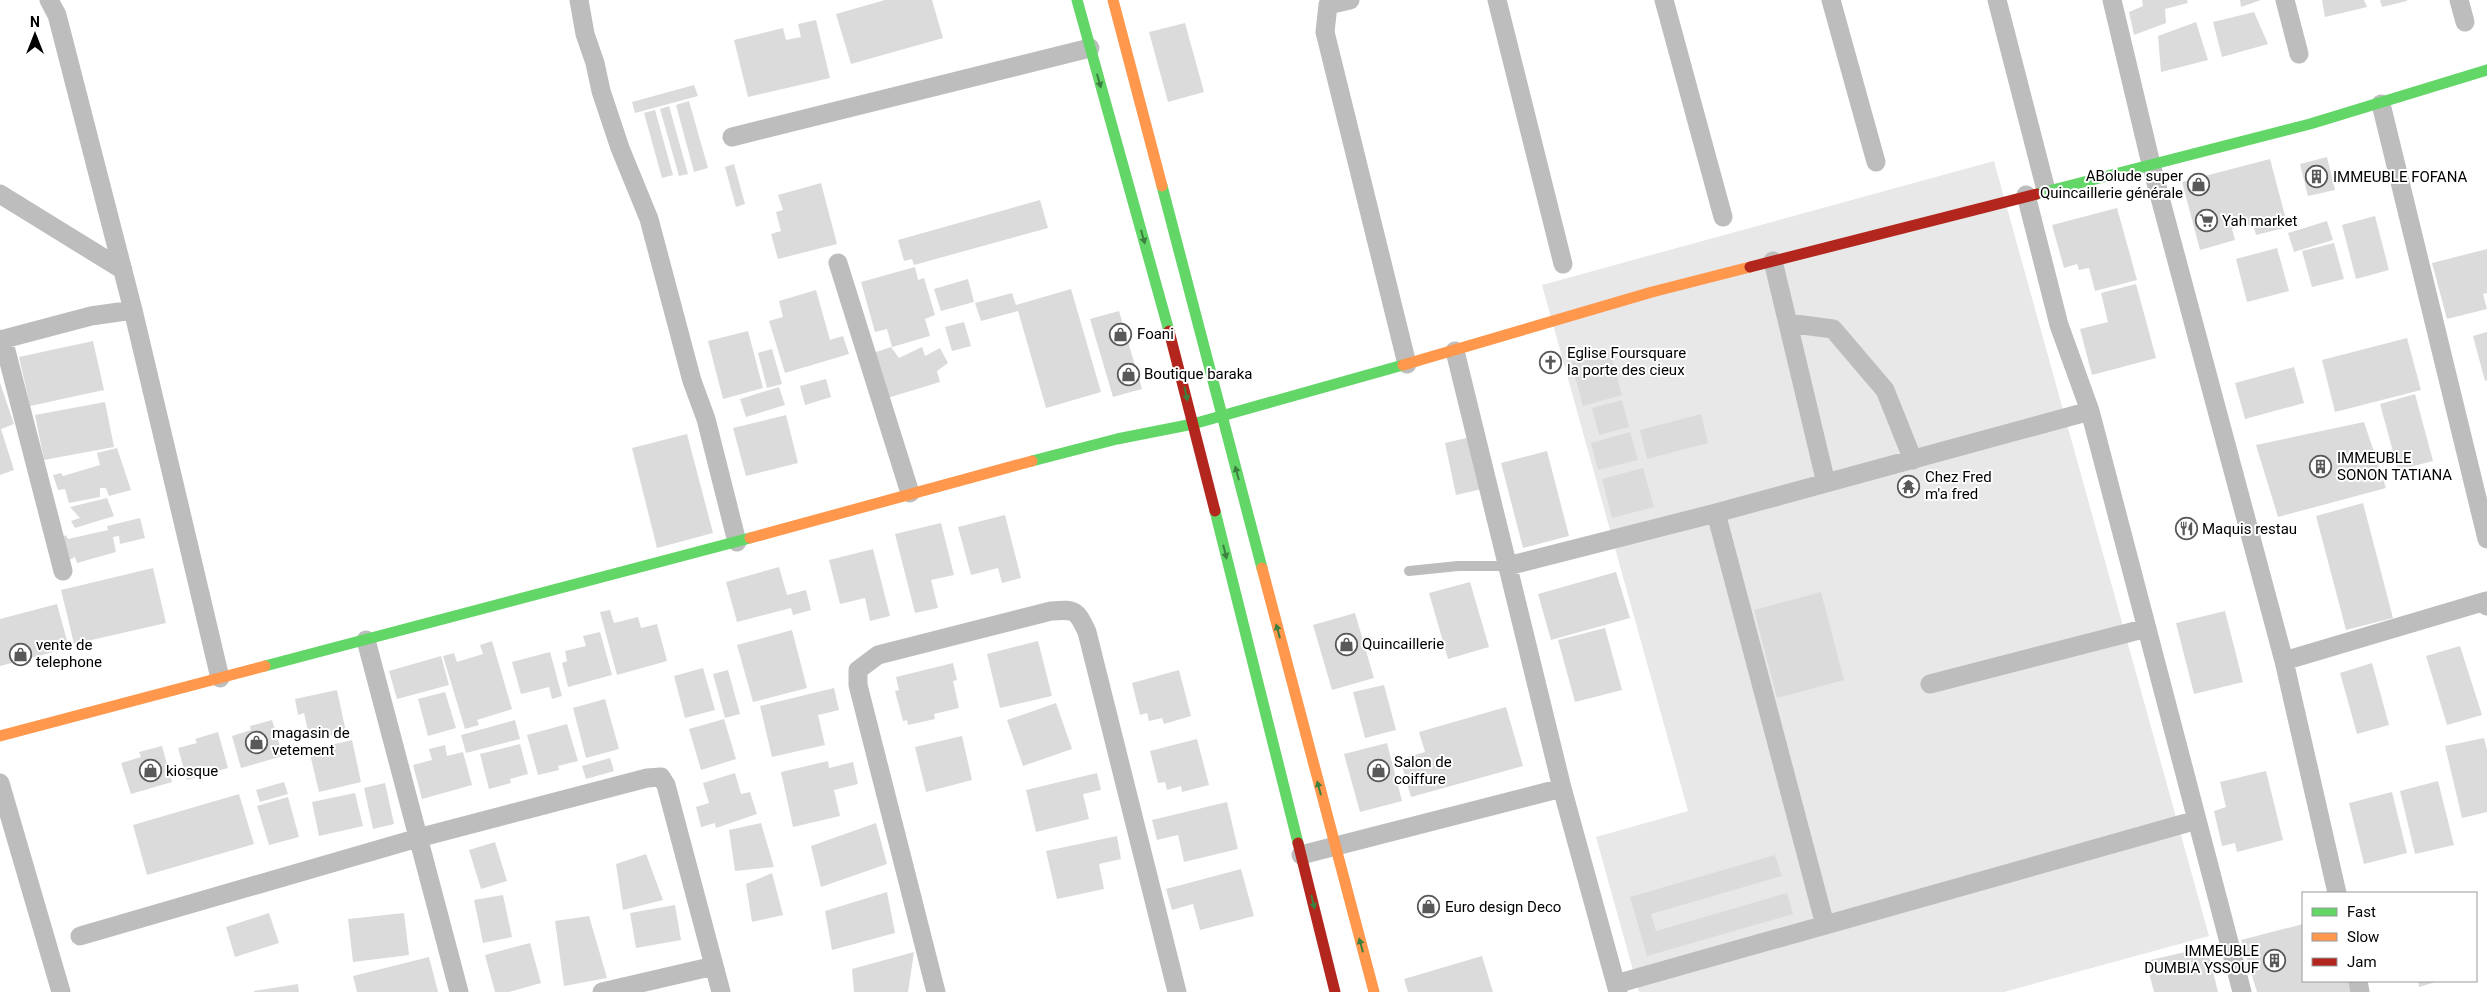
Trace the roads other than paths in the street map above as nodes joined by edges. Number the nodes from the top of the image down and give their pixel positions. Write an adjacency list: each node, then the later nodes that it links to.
1 (49, 0): 28 (street)
2 (579, 0): 42 (street)
3 (1077, 0): 14 (street)
4 (1113, 0): 35 (street)
5 (1350, 0): 33 (street)
6 (1496, 0): 27 (street)
7 (1664, 0): 24 (street)
8 (1830, 0): 19 (street)
9 (1997, 0): 21 (street)
10 (2112, 0): 20 (street)
11 (2285, 0): 15 (street)
12 (2458, 0): 13 (street)
13 (2465, 22)
14 (1090, 48): 18 (street); 36 (street, one-way to 36)
15 (2299, 54)
16 (2487, 70): 17 (street)
17 (2381, 104): 20 (street); 41 (street)
18 (732, 137)
19 (1876, 162)
20 (2151, 164): 21 (street); 49 (street)
21 (2046, 190): 23 (street)
22 (0, 194): 28 (street)
23 (2026, 195): 25 (street); 34 (street)
24 (1723, 217)
25 (1773, 261): 30 (street); 32 (street)
26 (838, 263): 39 (street)
27 (1564, 264)
28 (123, 270): 29 (street)
29 (133, 310): 31 (street); 50 (street)
30 (1788, 323): 37 (street); 38 (street)
31 (1, 339): 44 (street)
32 (1455, 351): 33 (street); 43 (street)
33 (1407, 364): 35 (street)
34 (2090, 411): 37 (street); 47 (street)
35 (1222, 416): 36 (street); 57 (street, one-way to 35)
36 (1193, 424): 39 (street); 58 (street, one-way to 58)
37 (1913, 460): 38 (street)
38 (1826, 483): 40 (street)
39 (910, 493): 42 (street)
40 (1716, 513): 43 (street); 60 (street)
41 (2487, 539)
42 (737, 542): 48 (street)
43 (1508, 566): 45 (lane); 54 (street)
44 (63, 571)
45 (1409, 571)
46 (2487, 603): 49 (street)
47 (2147, 628): 51 (street); 55 (street)
48 (366, 640): 50 (street); 56 (street)
49 (2284, 661): 59 (street)
50 (220, 678): 52 (street)
51 (1930, 684)
52 (0, 736)
53 (0, 783): 64 (street)
54 (1562, 788): 57 (street); 63 (street)
55 (2197, 820): 60 (street); 72 (street)
56 (418, 838): 61 (street); 62 (street); 65 (street)
57 (1334, 847): 58 (street); 71 (street, one-way to 57)
58 (1301, 855): 70 (street, one-way to 70)
59 (2338, 892)
60 (1825, 925): 63 (street)
61 (80, 936)
62 (714, 966): 66 (street); 67 (street)
63 (1617, 988)
64 (61, 992)
65 (460, 992)
66 (602, 992)
67 (721, 992)
68 (936, 992): 69 (street)
69 (1177, 992)
70 (1335, 992)
71 (1374, 992)
72 (2242, 992)

